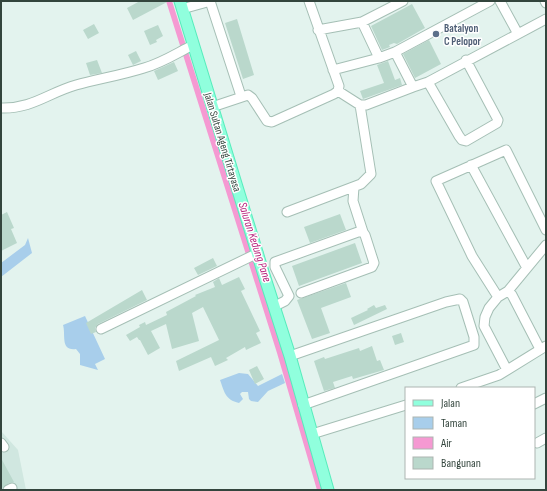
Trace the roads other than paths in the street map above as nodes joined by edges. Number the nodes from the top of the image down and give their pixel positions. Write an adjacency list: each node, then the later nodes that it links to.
1 (211, 1): 6 (street); 19 (street)
2 (309, 1): 9 (street)
3 (403, 1): 8 (street)
4 (490, 1): 12 (street)
5 (500, 1): 10 (street)
6 (181, 5): 11 (main road, Jalan Sultan Ageng Tirtayasa)
7 (546, 19): 10 (street)
8 (362, 22): 9 (street); 13 (street)
9 (318, 30): 15 (street)
10 (518, 34): 14 (street)
11 (191, 46): 21 (main road, Jalan Sultan Ageng Tirtayasa); 22 (street)
12 (395, 52): 13 (street); 17 (street)
13 (379, 58): 15 (street)
14 (466, 60): 16 (street); 16 (street)
15 (333, 70): 18 (street)
16 (428, 82): 17 (street)
17 (413, 87): 20 (street)
18 (338, 91): 19 (street); 20 (street)
19 (241, 96): 21 (street)
20 (360, 105): 24 (street)
21 (212, 107): 29 (main road, Jalan Sultan Ageng Tirtayasa)
22 (1, 108)
23 (471, 165): 26 (street); 30 (street); 33 (street)
24 (354, 186): 25 (street); 27 (street)
25 (287, 212)
26 (546, 230)
27 (362, 232): 32 (street); 34 (street)
28 (546, 245): 30 (street)
29 (256, 254): 34 (main road, Jalan Sultan Ageng Tirtayasa); 35 (street)
30 (527, 268): 31 (street)
31 (508, 291): 33 (street); 36 (street)
32 (301, 293)
33 (498, 297): 38 (street)
34 (274, 306): 37 (main road, Jalan Sultan Ageng Tirtayasa)
35 (100, 329)
36 (543, 348): 38 (street)
37 (290, 356): 42 (main road, Jalan Sultan Ageng Tirtayasa); 42 (street)
38 (506, 370): 39 (street)
39 (464, 387)
40 (546, 398): 41 (street)
41 (535, 404)
42 (303, 405): 44 (main road, Jalan Sultan Ageng Tirtayasa)
43 (405, 405): 44 (street)
44 (312, 434): 47 (main road, Jalan Sultan Ageng Tirtayasa)
45 (546, 438): 46 (street)
46 (537, 443)
47 (328, 490)

